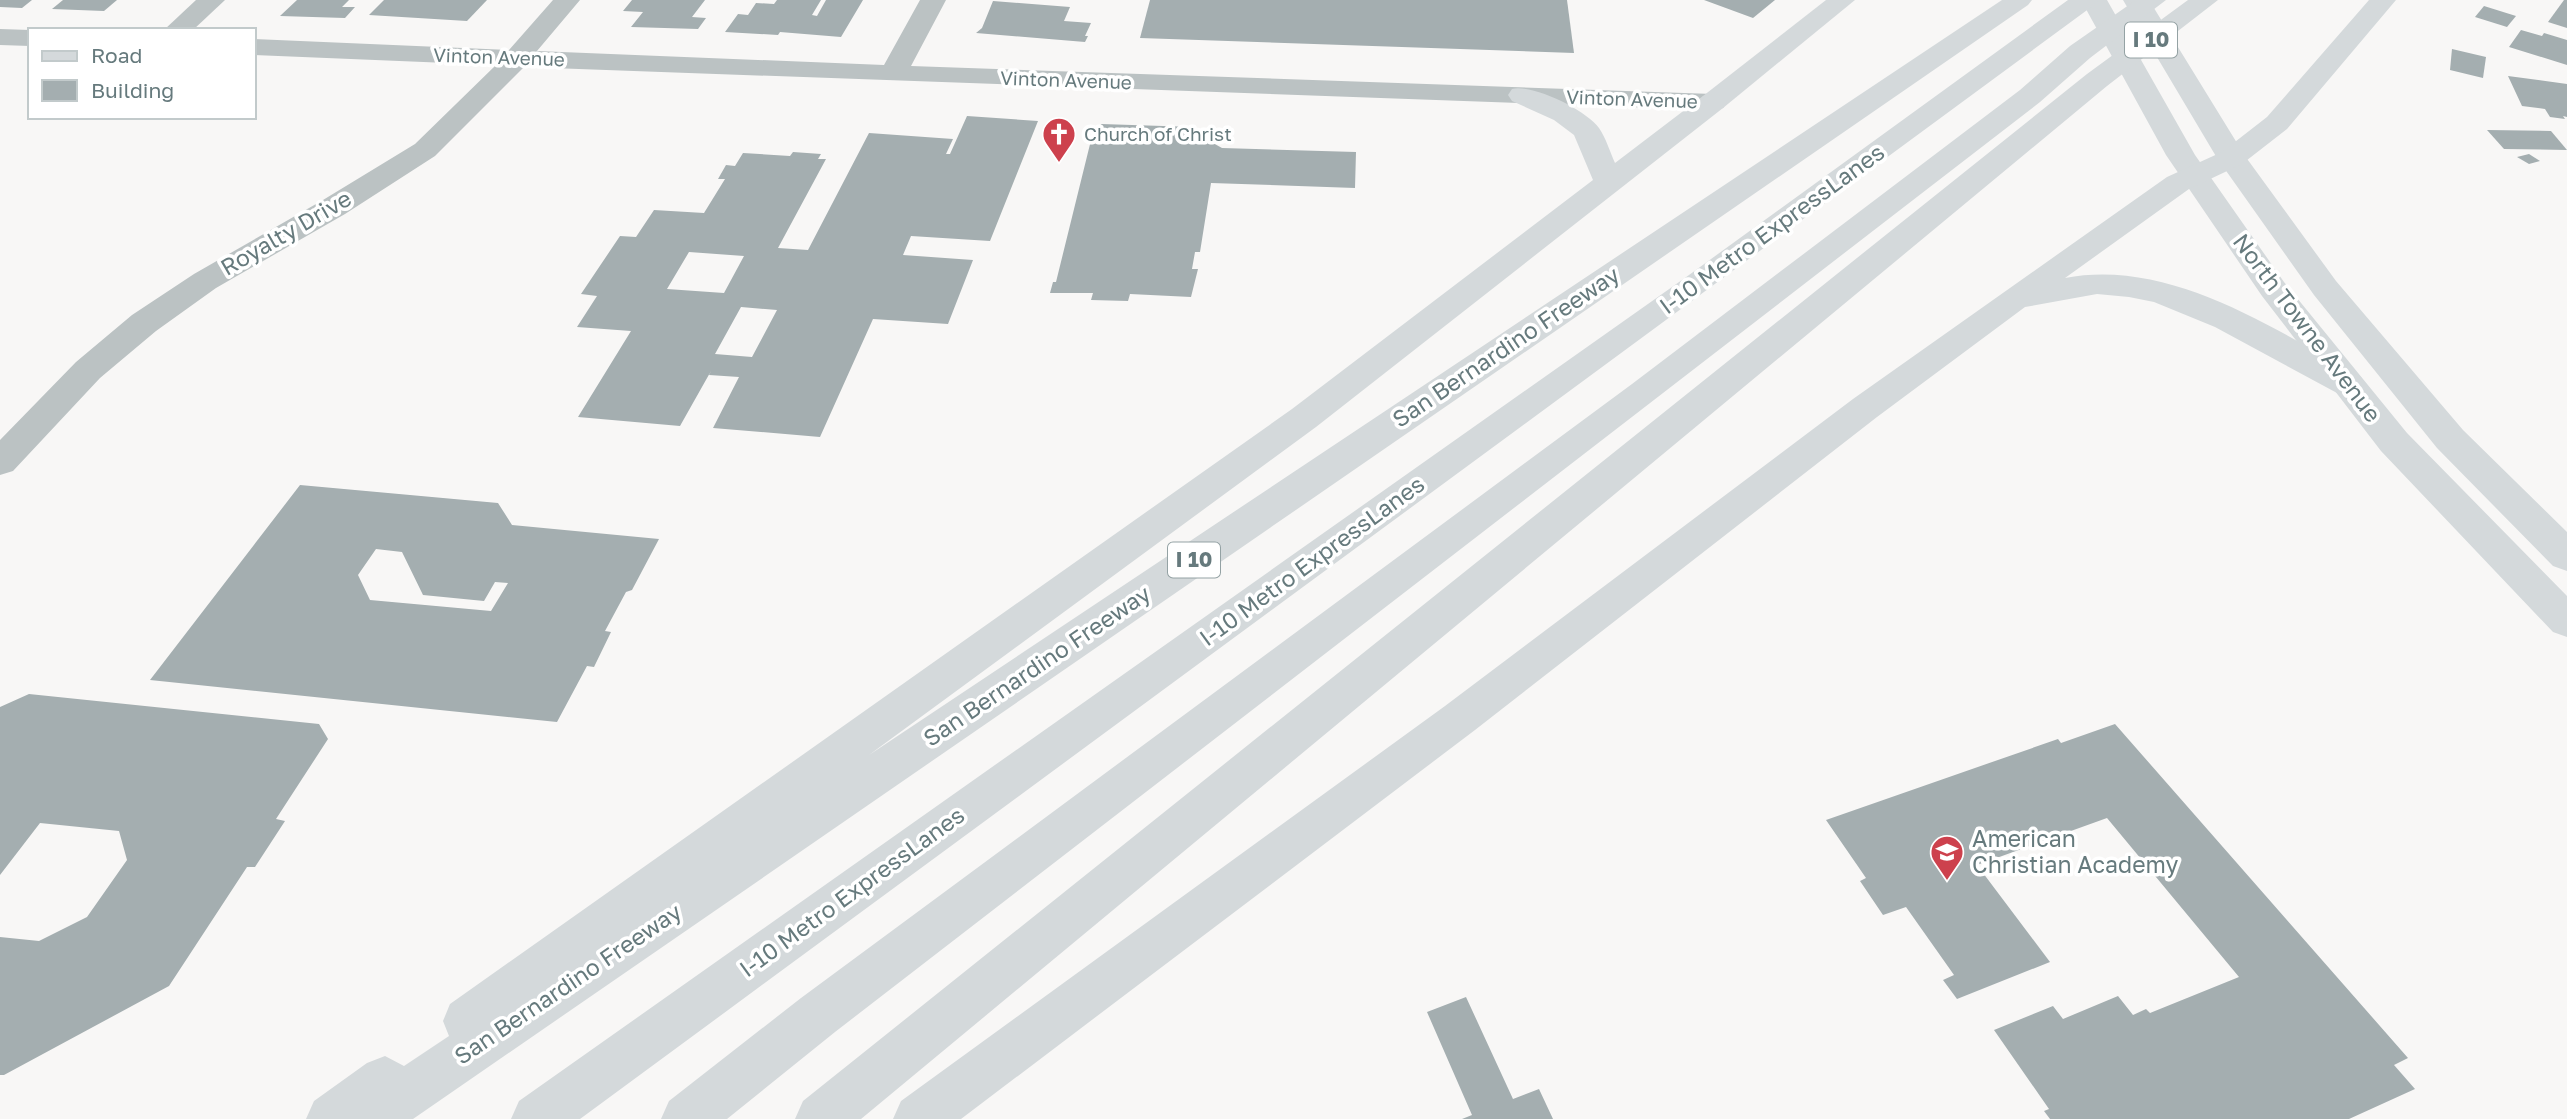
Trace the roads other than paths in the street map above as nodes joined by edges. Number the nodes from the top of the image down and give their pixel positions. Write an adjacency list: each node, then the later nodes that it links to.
1 (212, 0): 11 (street)
2 (568, 0): 15 (street, Royalty Drive)
3 (933, 0): 17 (street)
4 (1842, 0): 19 (main road, Vinton Avenue)
5 (2019, 0): 29 (main road, San Bernardino Freeway / I 10)
6 (2136, 0): 20 (main road, North Towne Avenue)
7 (2153, 0): 16 (main road, I-10 Metro ExpressLanes)
8 (2205, 0): 16 (main road, I 10)
9 (2383, 0): 20 (main road)
10 (2081, 5): 21 (main road, North Towne Avenue); 30 (main road, I-10 Metro ExpressLanes)
11 (179, 28)
12 (0, 37): 13 (street)
13 (28, 38)
14 (256, 47): 15 (street, Vinton Avenue)
15 (517, 58): 17 (street, Vinton Avenue); 25 (street, Royalty Drive)
16 (2089, 66): 31 (main road, I-10 Metro ExpressLanes); 32 (main road, I 10)
17 (893, 74): 18 (street, Vinton Avenue)
18 (1522, 95): 19 (street, Vinton Avenue); 22 (main road)
19 (1713, 102): 22 (main road)
20 (2232, 158): 21 (main road); 26 (main road, North Towne Avenue)
21 (2194, 175): 23 (main road); 24 (main road, North Towne Avenue)
22 (1609, 182): 28 (main road)
23 (2009, 302): 24 (main road); 33 (main road)
24 (2348, 385): 27 (main road, North Towne Avenue)
25 (0, 462)
26 (2567, 556)
27 (2567, 621)
28 (332, 1119)
29 (369, 1119)
30 (537, 1119)
31 (687, 1119)
32 (821, 1119)
33 (919, 1119)

